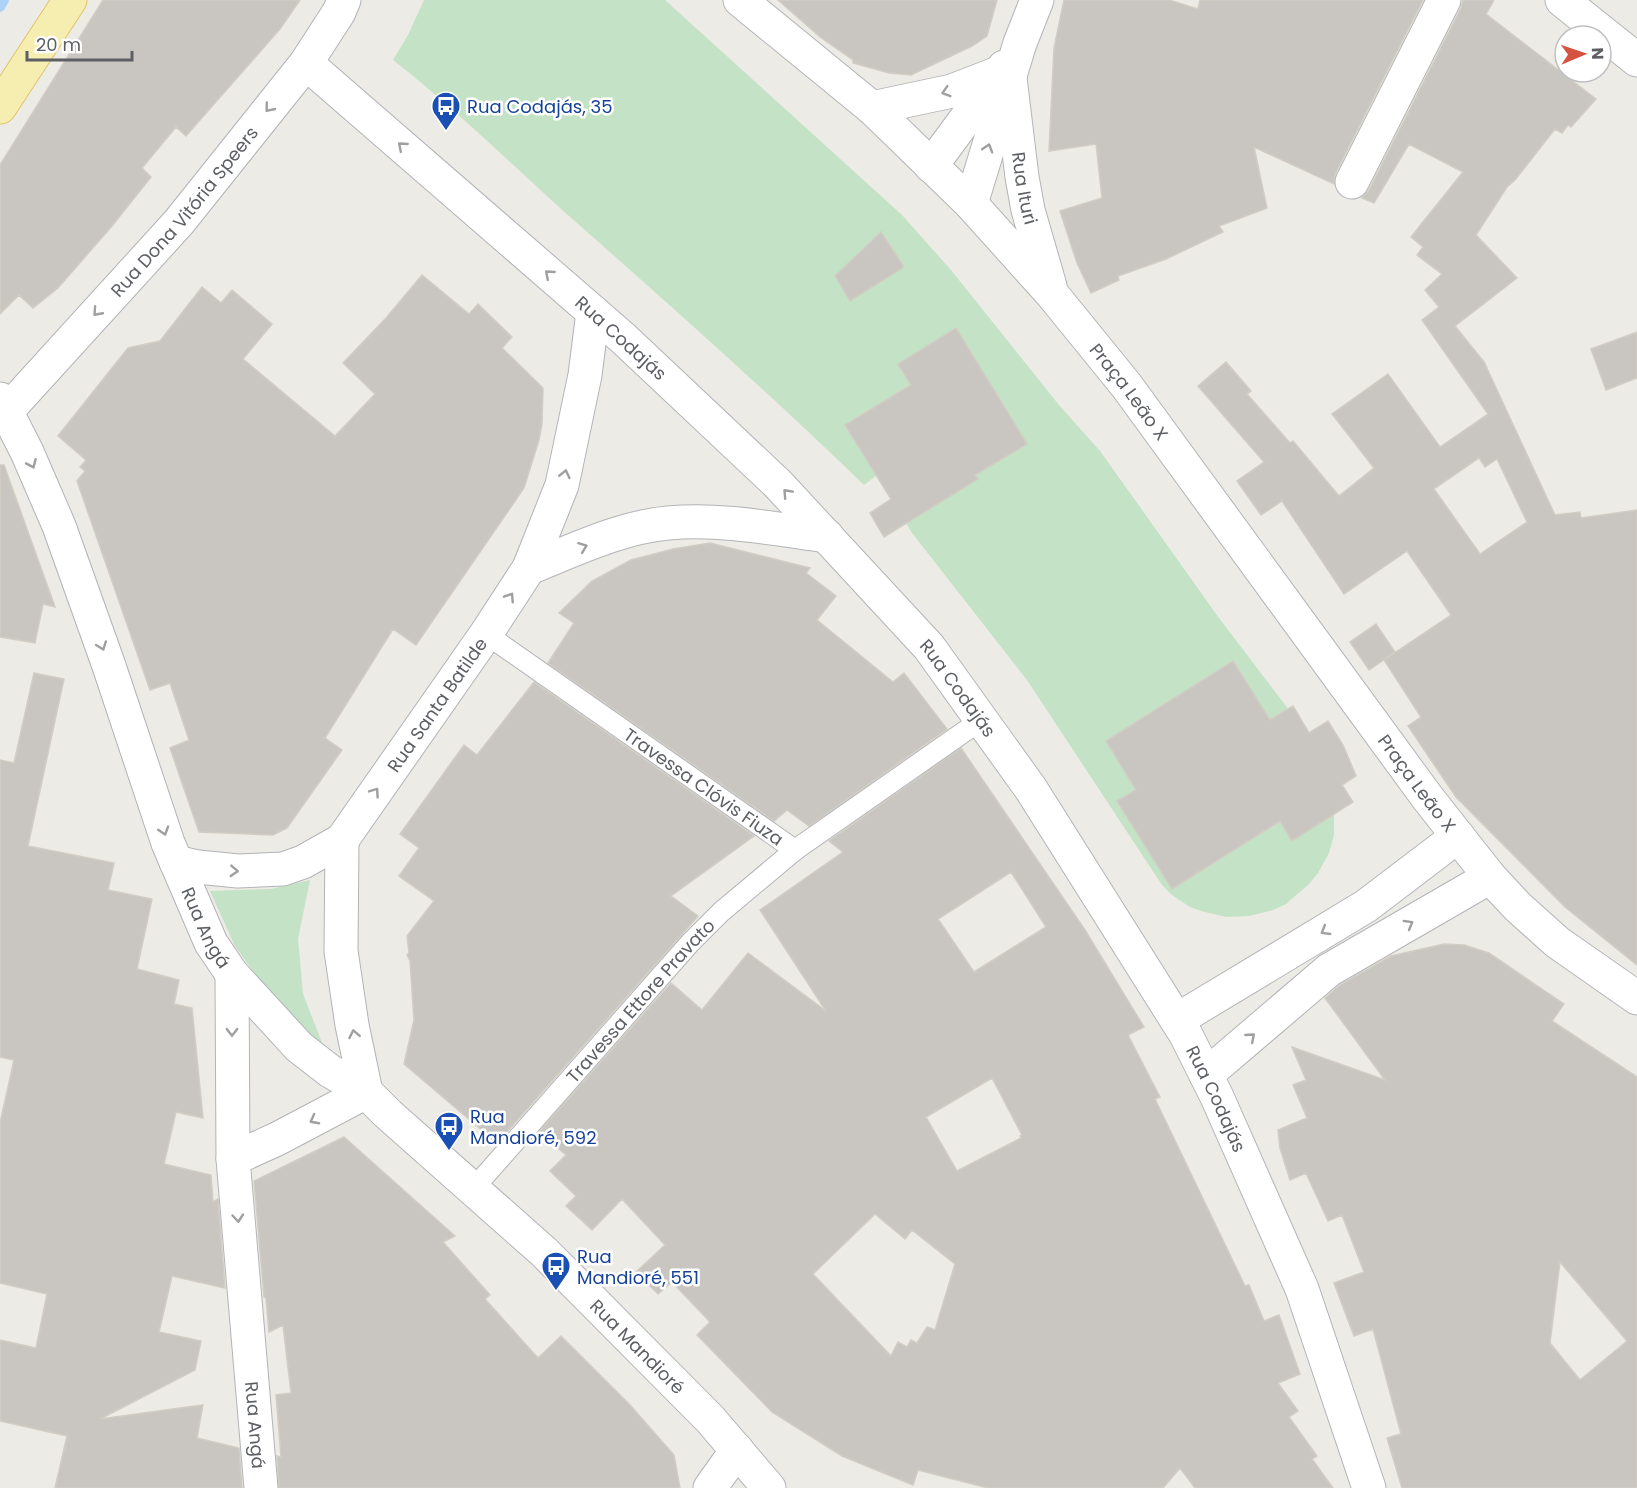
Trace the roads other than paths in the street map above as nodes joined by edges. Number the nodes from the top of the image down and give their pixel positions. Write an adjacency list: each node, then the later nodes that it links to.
1 (70, 0): 10 (main road)
2 (344, 0): 8 (street, Rua Dona Vitória Speers)
3 (740, 0): 11 (street, Praça Leão X)
4 (1037, 0): 9 (street, Rua Ituri)
5 (1444, 0): 13 (street)
6 (1562, 0): 7 (street)
7 (1637, 60)
8 (306, 63): 16 (street, Rua Codajás, one-way to 8); 17 (street, Rua Dona Vitória Speers, one-way to 17)
9 (1005, 75): 11 (street, one-way to 11); 12 (street, Rua Ituri); 14 (street, Rua Ituri, one-way to 9); 15 (street, Rua Ituri)
10 (0, 107)
11 (872, 108): 12 (street, Praça Leão X)
12 (931, 166): 14 (street, Praça Leão X)
13 (1352, 182)
14 (971, 204): 15 (street, Praça Leão X)
15 (1053, 294): 22 (street, Praça Leão X)
16 (593, 312): 18 (street, Rua Codajás, one-way to 16); 19 (street, Rua Santa Batilde, one-way to 16)
17 (4, 405): 25 (street, Rua Angá, one-way to 25)
18 (827, 536): 19 (street, one-way to 18); 21 (street, Rua Codajás)
19 (529, 568): 20 (street, Rua Santa Batilde, one-way to 19)
20 (486, 634): 23 (street, Rua Santa Batilde, one-way to 20); 24 (lane, Travessa Clóvis Fiuza)
21 (981, 720): 24 (lane, Travessa Clóvis Fiuza); 29 (street, Rua Codajás)
22 (1458, 836): 26 (street, Praça Leão X); 29 (street, Praça Leão X, one-way to 29)
23 (342, 840): 25 (street, one-way to 23); 31 (street, one-way to 23)
24 (795, 850): 33 (lane, Travessa Ettore Pravato)
25 (176, 862): 27 (street, Rua Angá)
26 (1490, 877): 28 (street, Praça Leão X); 30 (street, one-way to 26)
27 (232, 974): 31 (street, Rua Mandioré); 32 (street, Rua Angá, one-way to 32)
28 (1637, 998)
29 (1177, 1020): 30 (street, Rua Codajás)
30 (1206, 1075): 38 (street, Rua Codajás)
31 (366, 1092): 32 (street, one-way to 32); 33 (street, Rua Mandioré)
32 (233, 1159): 35 (street, Rua Angá, one-way to 35)
33 (473, 1189): 34 (street, Rua Mandioré)
34 (737, 1450): 36 (street); 37 (street, Rua Mandioré)
35 (261, 1488)
36 (710, 1488)
37 (769, 1488)
38 (1369, 1488)

